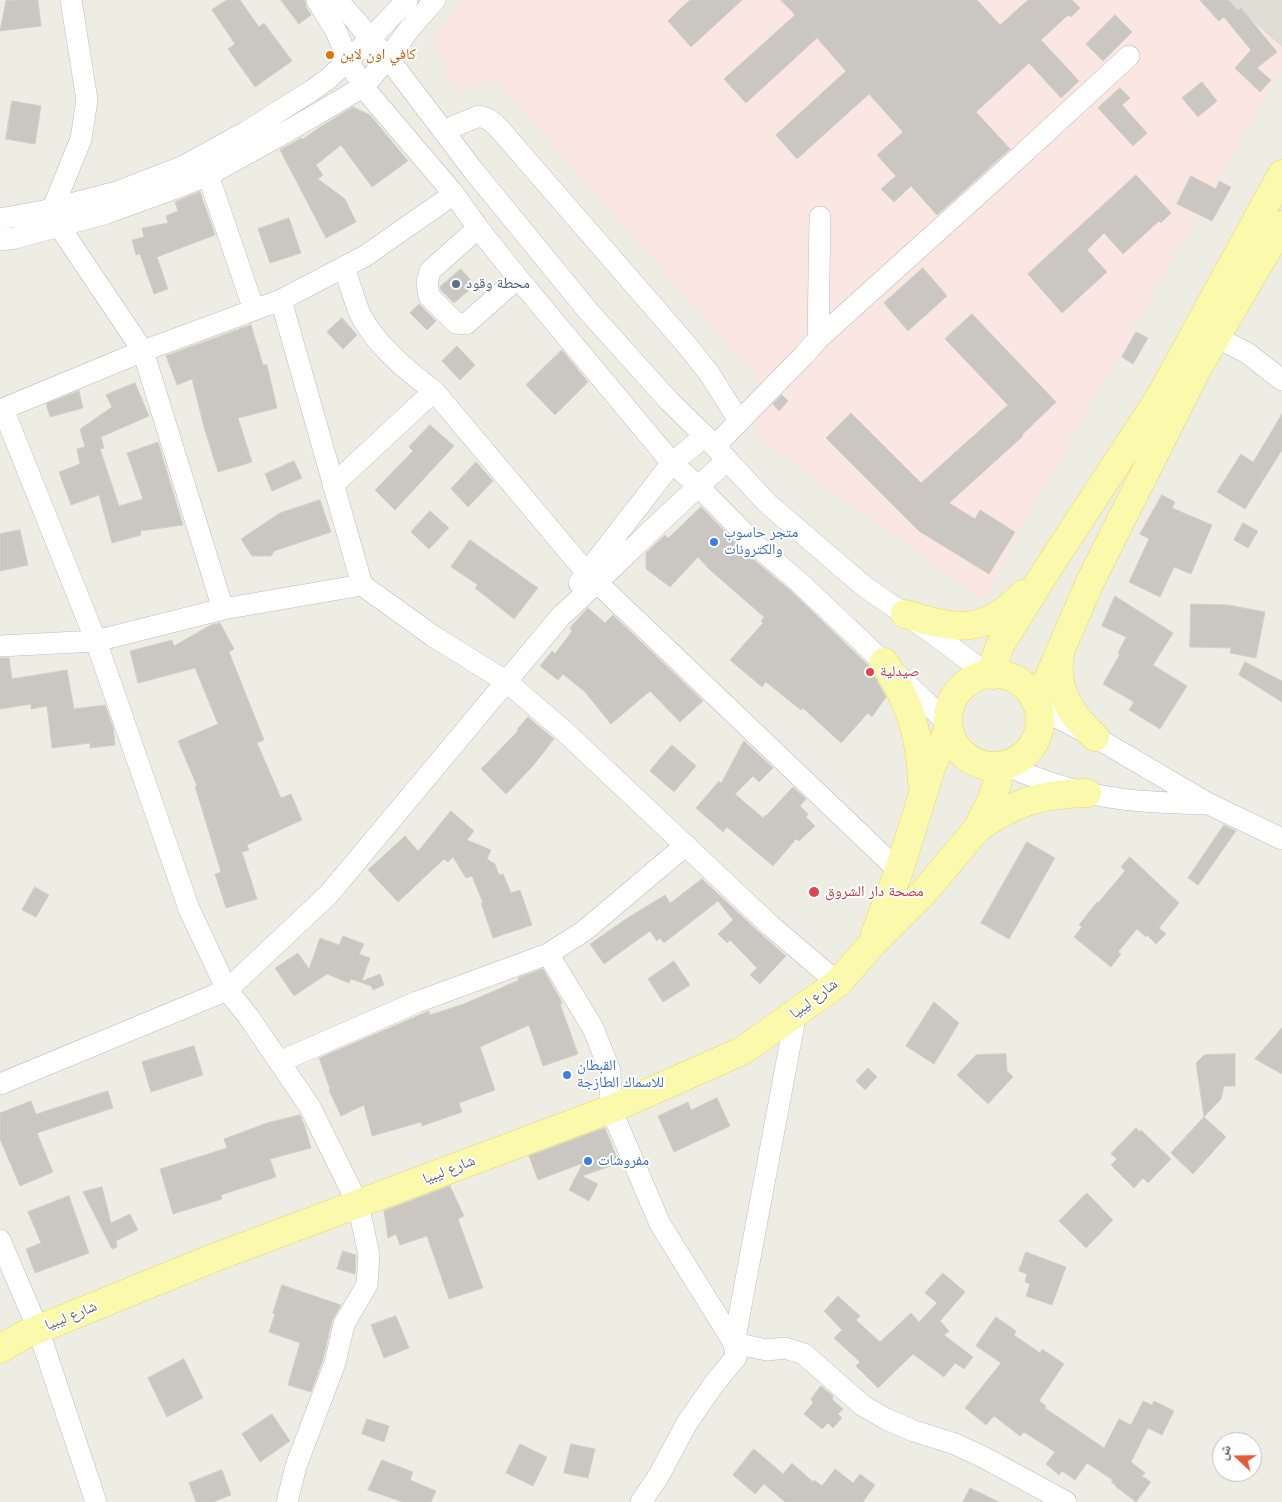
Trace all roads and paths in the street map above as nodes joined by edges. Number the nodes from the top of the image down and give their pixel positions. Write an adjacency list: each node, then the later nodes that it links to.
1 (71, 0): 16 (street)
2 (317, 0): 9 (street)
3 (337, 0): 6 (street)
4 (406, 0): 6 (street)
5 (435, 0): 8 (street)
6 (370, 39): 8 (street); 9 (street)
7 (1129, 56): 26 (street)
8 (388, 58): 10 (street); 11 (street)
9 (348, 60): 10 (street); 16 (street)
10 (363, 87): 13 (street); 14 (street)
11 (443, 130): 31 (street); 32 (street)
12 (1282, 174): 36 (main road)
13 (208, 175): 16 (street); 24 (street)
14 (454, 194): 19 (street); 21 (street)
15 (820, 216): 26 (street)
16 (56, 217): 17 (street); 20 (street); 27 (street)
17 (0, 219)
18 (1282, 225): 25 (main road)
19 (478, 228): 22 (street); 22 (street)
20 (0, 240)
21 (344, 268): 23 (street); 29 (street)
22 (518, 278): 33 (street)
23 (282, 300): 24 (street); 34 (street)
24 (254, 310): 27 (street)
25 (1216, 337): 28 (street); 42 (main road)
26 (818, 339): 31 (street)
27 (143, 351): 30 (street); 39 (street)
28 (1282, 380)
29 (434, 391): 34 (street); 37 (street)
30 (2, 410): 41 (street)
31 (739, 421): 32 (street)
32 (716, 448): 33 (street); 35 (street); 40 (street)
33 (672, 463): 35 (street); 37 (street)
34 (333, 485): 38 (street)
35 (698, 486): 37 (street); 44 (street)
36 (1050, 565): 40 (main road); 45 (main road)
37 (592, 578): 46 (street); 57 (street)
38 (362, 585): 39 (street); 46 (street)
39 (223, 609): 41 (street)
40 (905, 614): 45 (street)
41 (96, 640): 43 (street); 61 (street)
42 (1063, 643): 47 (main road); 49 (main road)
43 (0, 646)
44 (884, 662): 48 (street); 53 (main road)
45 (990, 675): 47 (main road); 48 (main road)
46 (507, 682): 56 (street); 61 (street)
47 (1036, 704): 49 (street); 50 (main road)
48 (948, 726): 50 (main road); 53 (main road)
49 (1095, 737): 52 (street)
50 (1002, 765): 51 (street); 54 (main road)
51 (1087, 793): 52 (street); 54 (main road)
52 (1209, 804): 55 (street)
53 (918, 810): 57 (main road)
54 (976, 829): 58 (main road)
55 (1282, 838)
56 (686, 845): 59 (street); 60 (street)
57 (899, 871): 58 (main road)
58 (870, 945): 60 (main road, شارع ليبيا)
59 (548, 954): 63 (street); 65 (street)
60 (838, 984): 62 (main road, شارع ليبيا)
61 (227, 990): 63 (street); 64 (street)
62 (796, 1014): 65 (main road, شارع ليبيا); 69 (street)
63 (279, 1062): 66 (street)
64 (0, 1084)
65 (611, 1109): 66 (main road, شارع ليبيا); 69 (street)
66 (358, 1204): 68 (main road, شارع ليبيا); 72 (street)
67 (0, 1240): 68 (street)
68 (38, 1330): 70 (main road, شارع ليبيا); 71 (street)
69 (734, 1343): 73 (street); 74 (street)
70 (0, 1349)
71 (96, 1502)
72 (287, 1502)
73 (642, 1502)
74 (1066, 1502)

